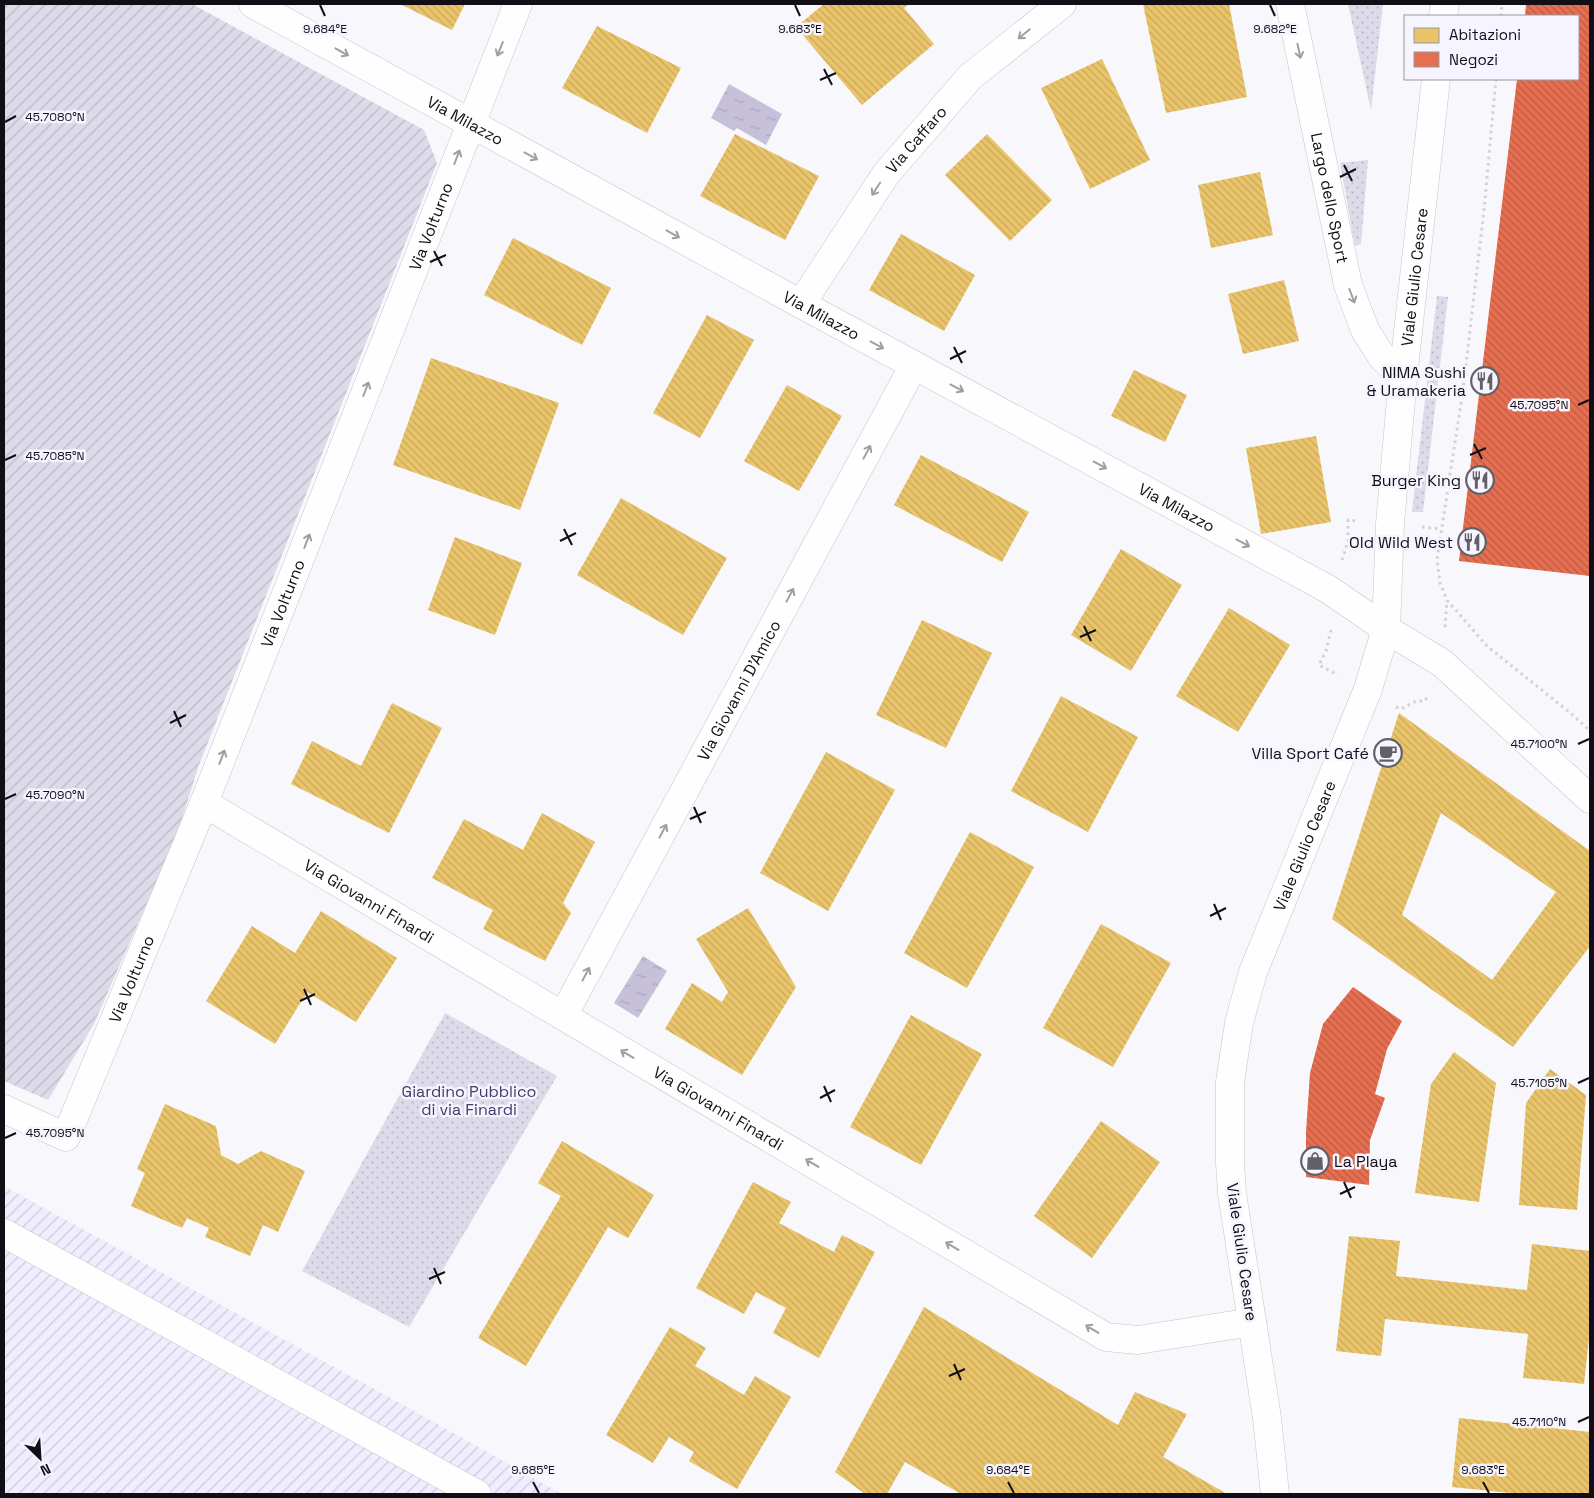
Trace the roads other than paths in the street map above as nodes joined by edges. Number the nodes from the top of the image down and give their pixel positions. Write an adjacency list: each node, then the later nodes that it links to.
1 (253, 4): 6 (street, Via Milazzo, one-way to 6)
2 (518, 4): 6 (street, Via Volturno, one-way to 6)
3 (1062, 4): 7 (street, Via Caffaro, one-way to 7)
4 (1290, 4): 9 (street, Largo dello Sport, one-way to 9)
5 (1436, 80): 9 (street, Viale Giulio Cesare)
6 (471, 123): 7 (street, Via Milazzo, one-way to 7); 12 (street, Via Volturno, one-way to 6)
7 (801, 304): 8 (street, Via Milazzo, one-way to 8)
8 (914, 365): 10 (street, Via Milazzo, one-way to 10); 13 (street, Via Giovanni D'Amico, one-way to 8)
9 (1403, 377): 10 (street, Viale Giulio Cesare)
10 (1386, 629): 11 (street, Via Milazzo); 16 (street, Viale Giulio Cesare)
11 (1590, 799)
12 (204, 803): 13 (street, Via Giovanni Finardi); 14 (street, Via Volturno)
13 (563, 1016): 16 (street, Via Giovanni Finardi, one-way to 13)
14 (4, 1109)
15 (4, 1233): 17 (street)
16 (1252, 1322): 18 (street, Viale Giulio Cesare)
17 (476, 1494)
18 (1275, 1494)

